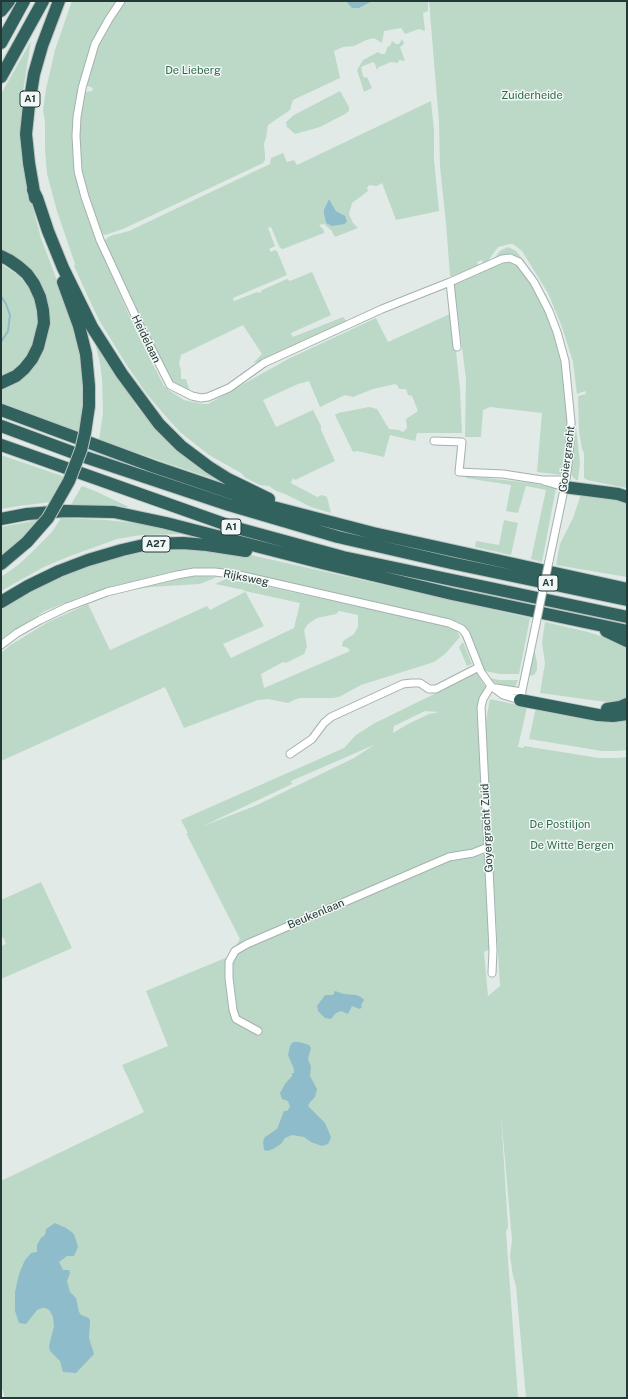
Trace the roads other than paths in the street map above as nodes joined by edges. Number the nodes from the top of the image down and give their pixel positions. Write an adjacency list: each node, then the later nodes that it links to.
1 (8, 1): 6 (highway)
2 (24, 1): 7 (highway)
3 (44, 1): 8 (highway)
4 (59, 1): 9 (highway, A1)
5 (121, 1): 11 (street, Heidelaan)
6 (1, 11)
7 (1, 43)
8 (1, 77)
9 (33, 190): 21 (highway, A1); 24 (highway, A1, bridge)
10 (1, 256): 13 (highway)
11 (450, 282): 12 (street); 18 (street, Gooiergracht)
12 (457, 347)
13 (1, 383)
14 (1, 410): 21 (highway, A1)
15 (1, 426): 28 (highway, A1)
16 (434, 441): 18 (street)
17 (1, 445): 30 (highway, A1)
18 (565, 484): 19 (highway); 20 (highway); 37 (street, Gooiergracht, bridge)
19 (627, 491)
20 (627, 497)
21 (304, 516): 25 (highway, A1)
22 (1, 519): 23 (highway, A1)
23 (322, 563): 29 (highway, A27); 31 (highway, A1)
24 (1, 564)
25 (605, 584): 26 (highway, A1); 27 (highway, A1)
26 (627, 584)
27 (627, 589)
28 (627, 600)
29 (1, 602)
30 (627, 617)
31 (585, 621): 32 (highway, A1); 33 (highway, A1)
32 (627, 631)
33 (627, 641)
34 (1, 645): 35 (street, Rijksweg)
35 (478, 665): 36 (street); 40 (street)
36 (492, 687): 37 (street); 41 (street, Goyergracht Zuid)
37 (521, 696): 38 (highway); 39 (highway)
38 (627, 704)
39 (627, 714)
40 (290, 754)
41 (488, 847): 42 (street, Goyergracht Zuid); 43 (street, Beukenlaan)
42 (492, 973)
43 (258, 1031)

